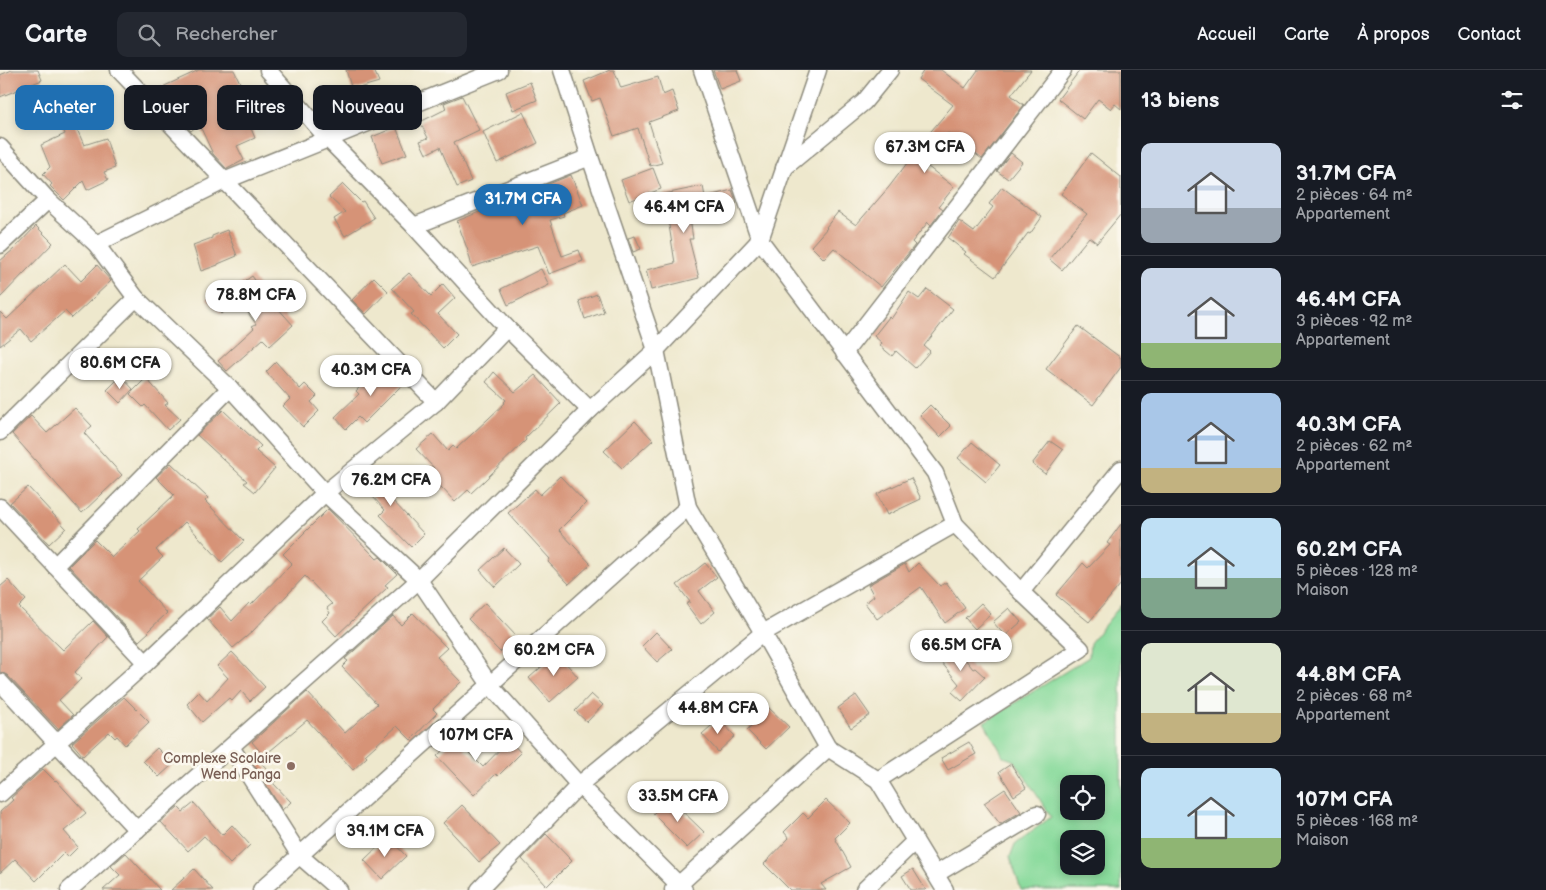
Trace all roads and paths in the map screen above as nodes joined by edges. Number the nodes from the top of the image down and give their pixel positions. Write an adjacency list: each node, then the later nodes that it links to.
1 (119, 70): 13 (street)
2 (268, 70): 9 (street)
3 (499, 70): 9 (street)
4 (562, 70): 11 (street)
5 (702, 70): 16 (street)
6 (818, 70): 12 (street)
7 (890, 70): 12 (street)
8 (1063, 70): 22 (street)
9 (328, 139): 13 (street); 15 (street)
10 (0, 147): 14 (street)
11 (590, 157): 15 (street); 21 (street)
12 (784, 168): 16 (street)
13 (224, 180): 17 (street); 24 (street)
14 (48, 200): 17 (street); 18 (street)
15 (414, 226): 20 (street)
16 (760, 240): 21 (street); 22 (street)
17 (96, 244): 19 (street)
18 (0, 245)
19 (136, 298): 23 (street); 26 (street)
20 (507, 328): 24 (street); 25 (street)
21 (656, 350): 25 (street); 30 (street)
22 (844, 353): 31 (street)
23 (230, 388): 28 (street); 32 (street)
24 (436, 402): 28 (street)
25 (590, 410): 33 (street)
26 (0, 432)
27 (1121, 469): 34 (street)
28 (325, 493): 33 (street); 36 (street)
29 (0, 507): 32 (street)
30 (688, 507): 35 (street); 38 (street)
31 (955, 524): 34 (street); 35 (street)
32 (55, 566): 36 (street)
33 (418, 580): 38 (street); 40 (street)
34 (1021, 592): 42 (street)
35 (763, 633): 41 (street); 43 (street)
36 (146, 663): 39 (street)
37 (0, 682): 39 (street)
38 (490, 685): 43 (street); 48 (street)
39 (56, 743): 44 (street); 46 (street)
40 (232, 747): 46 (street); 48 (street)
41 (828, 748): 42 (street); 50 (street)
42 (878, 780): 47 (street)
43 (579, 785): 50 (street); 54 (street)
44 (0, 794)
45 (1037, 814): 49 (street)
46 (137, 830): 51 (street)
47 (915, 841): 49 (street); 55 (street)
48 (300, 856): 52 (street); 53 (street)
49 (936, 874): 56 (street)
50 (678, 888)
51 (69, 890)
52 (262, 890)
53 (339, 890)
54 (479, 890)
55 (864, 890)
56 (945, 890)

